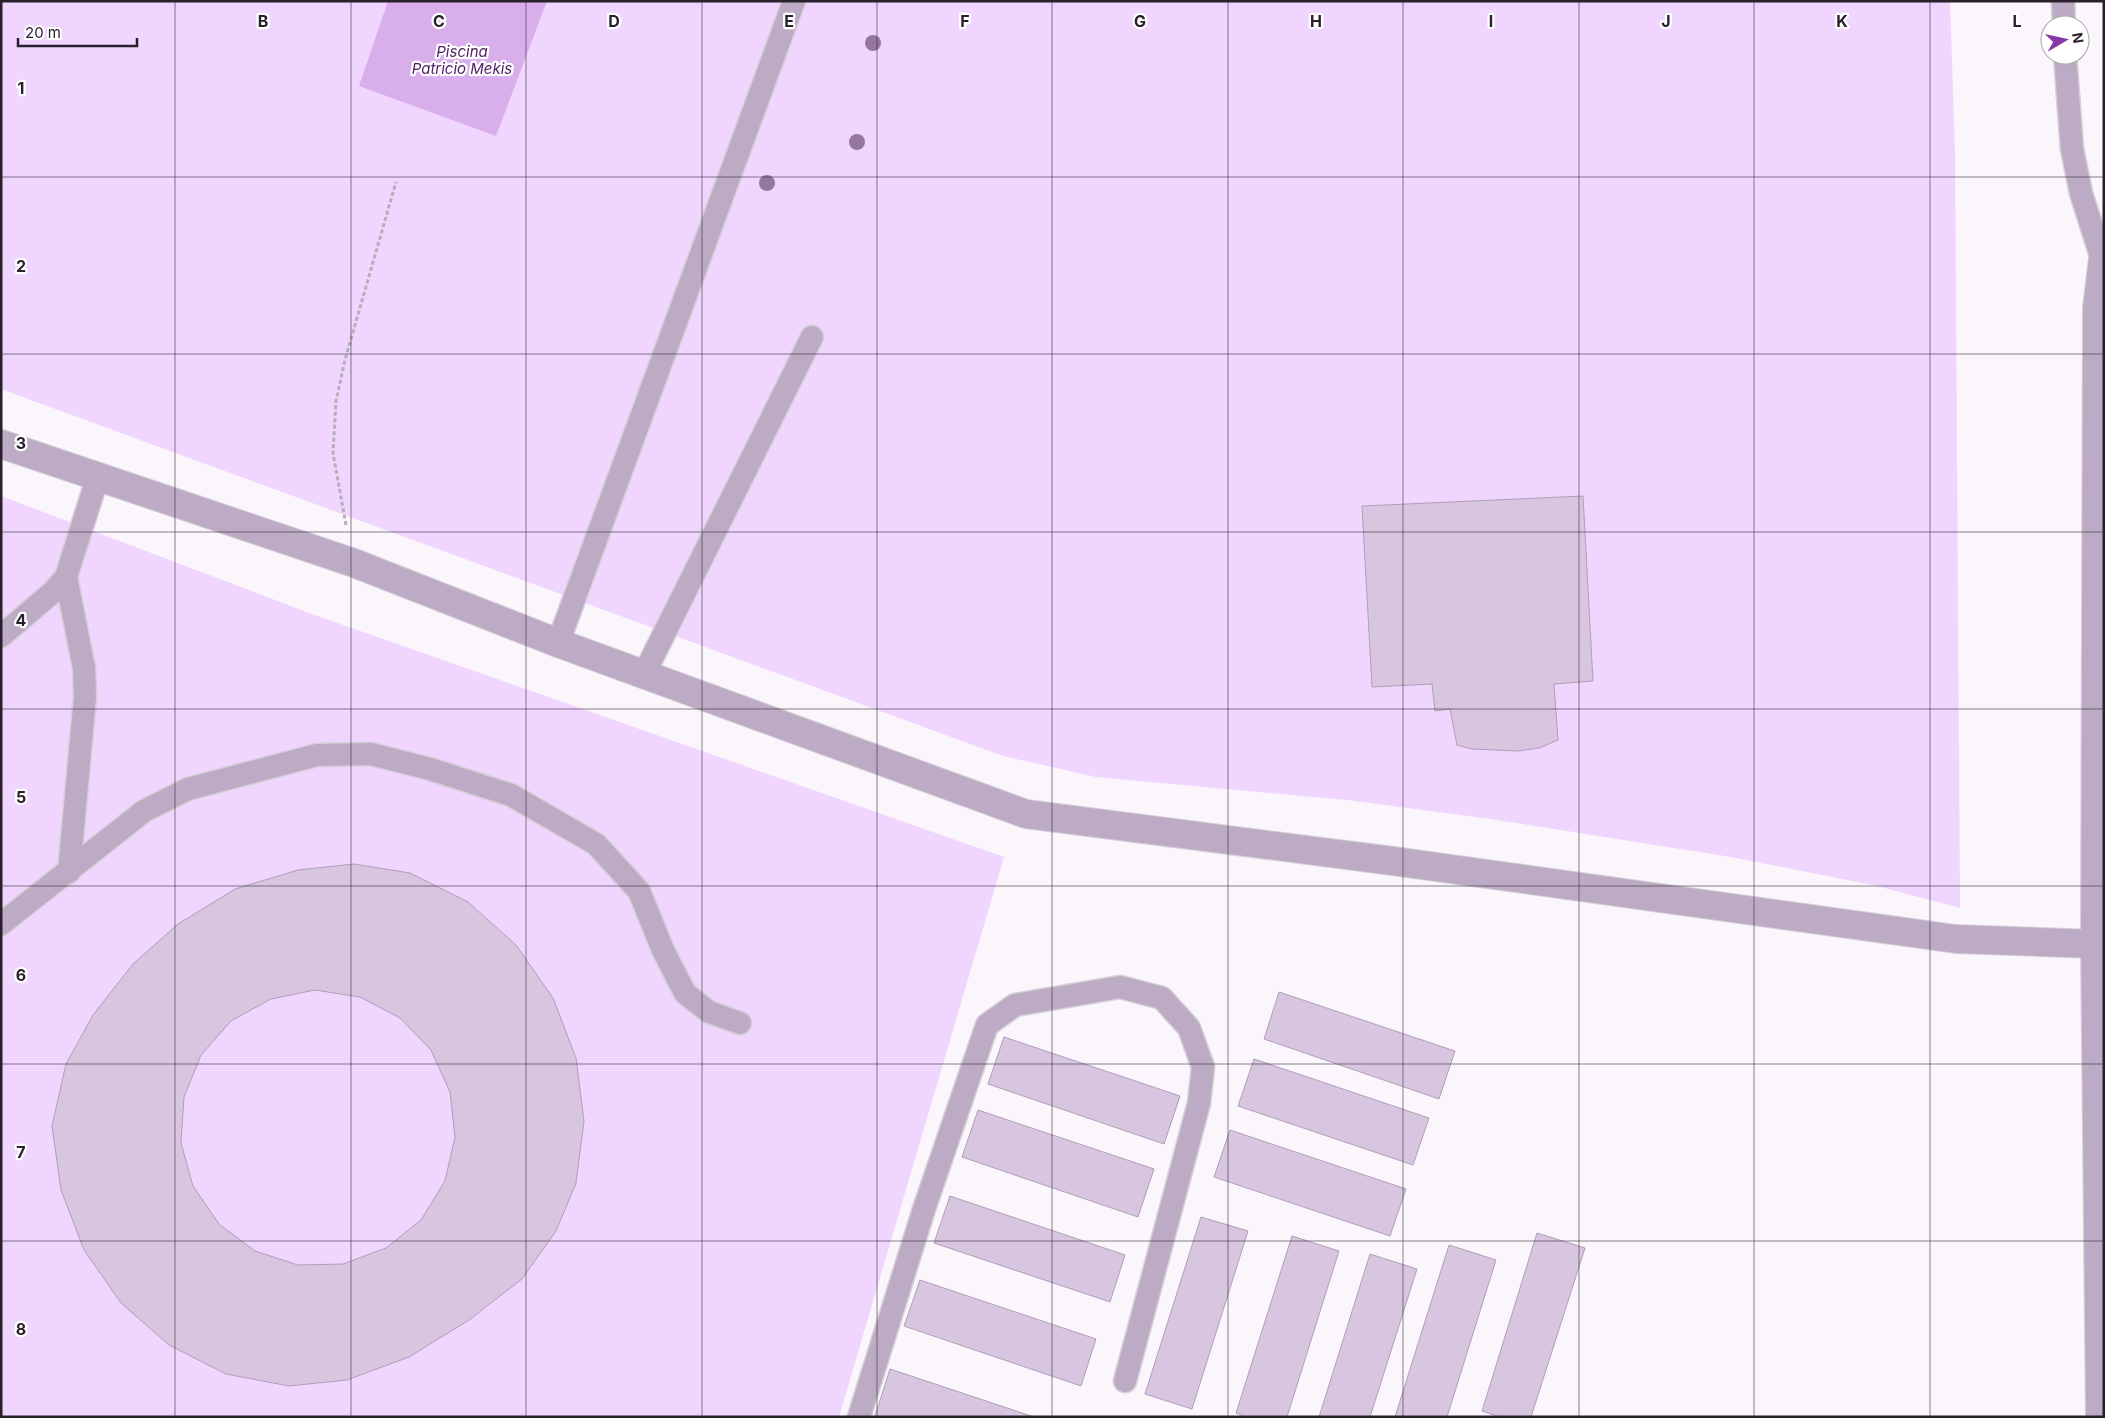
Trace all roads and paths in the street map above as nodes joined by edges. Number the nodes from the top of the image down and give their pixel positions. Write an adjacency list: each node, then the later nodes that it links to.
1 (794, 1): 14 (lane)
2 (2063, 1): 3 (lane)
3 (2064, 15)
4 (2066, 65): 6 (lane)
5 (396, 182): 11 (path)
6 (2103, 255): 7 (street)
7 (2100, 303): 18 (street)
8 (812, 336): 15 (lane)
9 (1, 444): 10 (street)
10 (98, 476): 11 (street); 12 (lane)
11 (354, 563): 14 (street)
12 (66, 577): 13 (lane); 16 (lane)
13 (1, 636)
14 (558, 643): 15 (street)
15 (644, 674): 18 (street)
16 (68, 872): 17 (lane); 19 (lane)
17 (1, 924)
18 (2095, 944): 20 (street)
19 (740, 1023)
20 (2101, 1263): 23 (street)
21 (1124, 1381): 22 (lane)
22 (859, 1417)
23 (2100, 1417)

